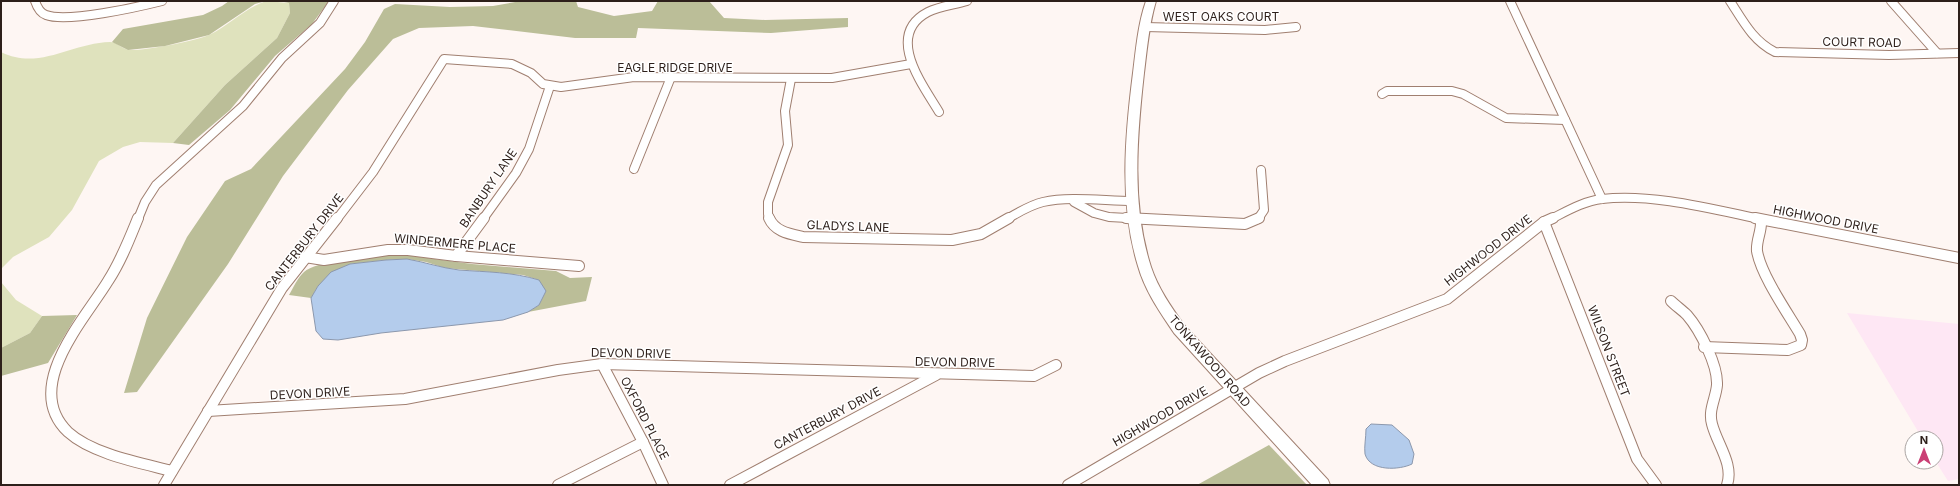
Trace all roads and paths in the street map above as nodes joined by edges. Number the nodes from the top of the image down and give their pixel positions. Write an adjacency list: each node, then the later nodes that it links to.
1 (35, 1): 2 (street)
2 (162, 1)
3 (334, 1): 40 (street)
4 (966, 1): 13 (street)
5 (1151, 1): 9 (street, TONKAWOOD ROAD)
6 (1510, 1): 19 (street)
7 (1730, 1): 12 (street, COURT ROAD)
8 (1891, 1): 12 (street)
9 (1145, 27): 10 (street, WEST OAKS COURT); 24 (street, TONKAWOOD ROAD)
10 (1296, 27)
11 (1959, 52): 12 (street, COURT ROAD)
12 (1937, 53)
13 (911, 64): 15 (street, EAGLE RIDGE DRIVE); 18 (street)
14 (671, 77): 15 (street, EAGLE RIDGE DRIVE); 16 (street, EAGLE RIDGE DRIVE); 20 (street)
15 (791, 79): 23 (street, GLADYS LANE)
16 (550, 86): 28 (street, BANBURY LANE); 29 (street, CANTERBURY DRIVE)
17 (1382, 94): 19 (street)
18 (939, 112)
19 (1565, 120): 22 (street)
20 (634, 169)
21 (1261, 170): 25 (street, GLADYS LANE)
22 (1602, 199): 26 (street, HIGHWOOD DRIVE); 27 (street, HIGHWOOD DRIVE)
23 (1070, 201): 24 (street, GLADYS LANE); 25 (street, GLADYS LANE)
24 (1134, 201): 25 (street, TONKAWOOD ROAD)
25 (1136, 219): 37 (street, TONKAWOOD ROAD)
26 (1761, 220): 30 (street, HIGHWOOD DRIVE); 33 (street)
27 (1544, 222): 37 (street, HIGHWOOD DRIVE); 47 (street, WILSON STREET)
28 (456, 256): 29 (street, WINDERMERE PLACE); 31 (street, WINDERMERE PLACE)
29 (305, 257): 38 (street, CANTERBURY DRIVE)
30 (1959, 258)
31 (580, 266)
32 (1671, 301): 33 (street)
33 (1704, 347): 48 (street)
34 (602, 364): 36 (street, DEVON DRIVE); 38 (street, DEVON DRIVE); 39 (street, OXFORD PLACE)
35 (1056, 365): 36 (street, DEVON DRIVE)
36 (937, 374): 44 (street, CANTERBURY DRIVE)
37 (1233, 388): 45 (street, HIGHWOOD DRIVE); 46 (street, TONKAWOOD ROAD)
38 (208, 411): 40 (street, CANTERBURY DRIVE)
39 (643, 442): 42 (street); 43 (street, OXFORD PLACE)
40 (172, 471): 41 (street, CANTERBURY DRIVE)
41 (164, 485)
42 (558, 485)
43 (663, 485)
44 (730, 485)
45 (1068, 485)
46 (1322, 485)
47 (1656, 485)
48 (1727, 485)

